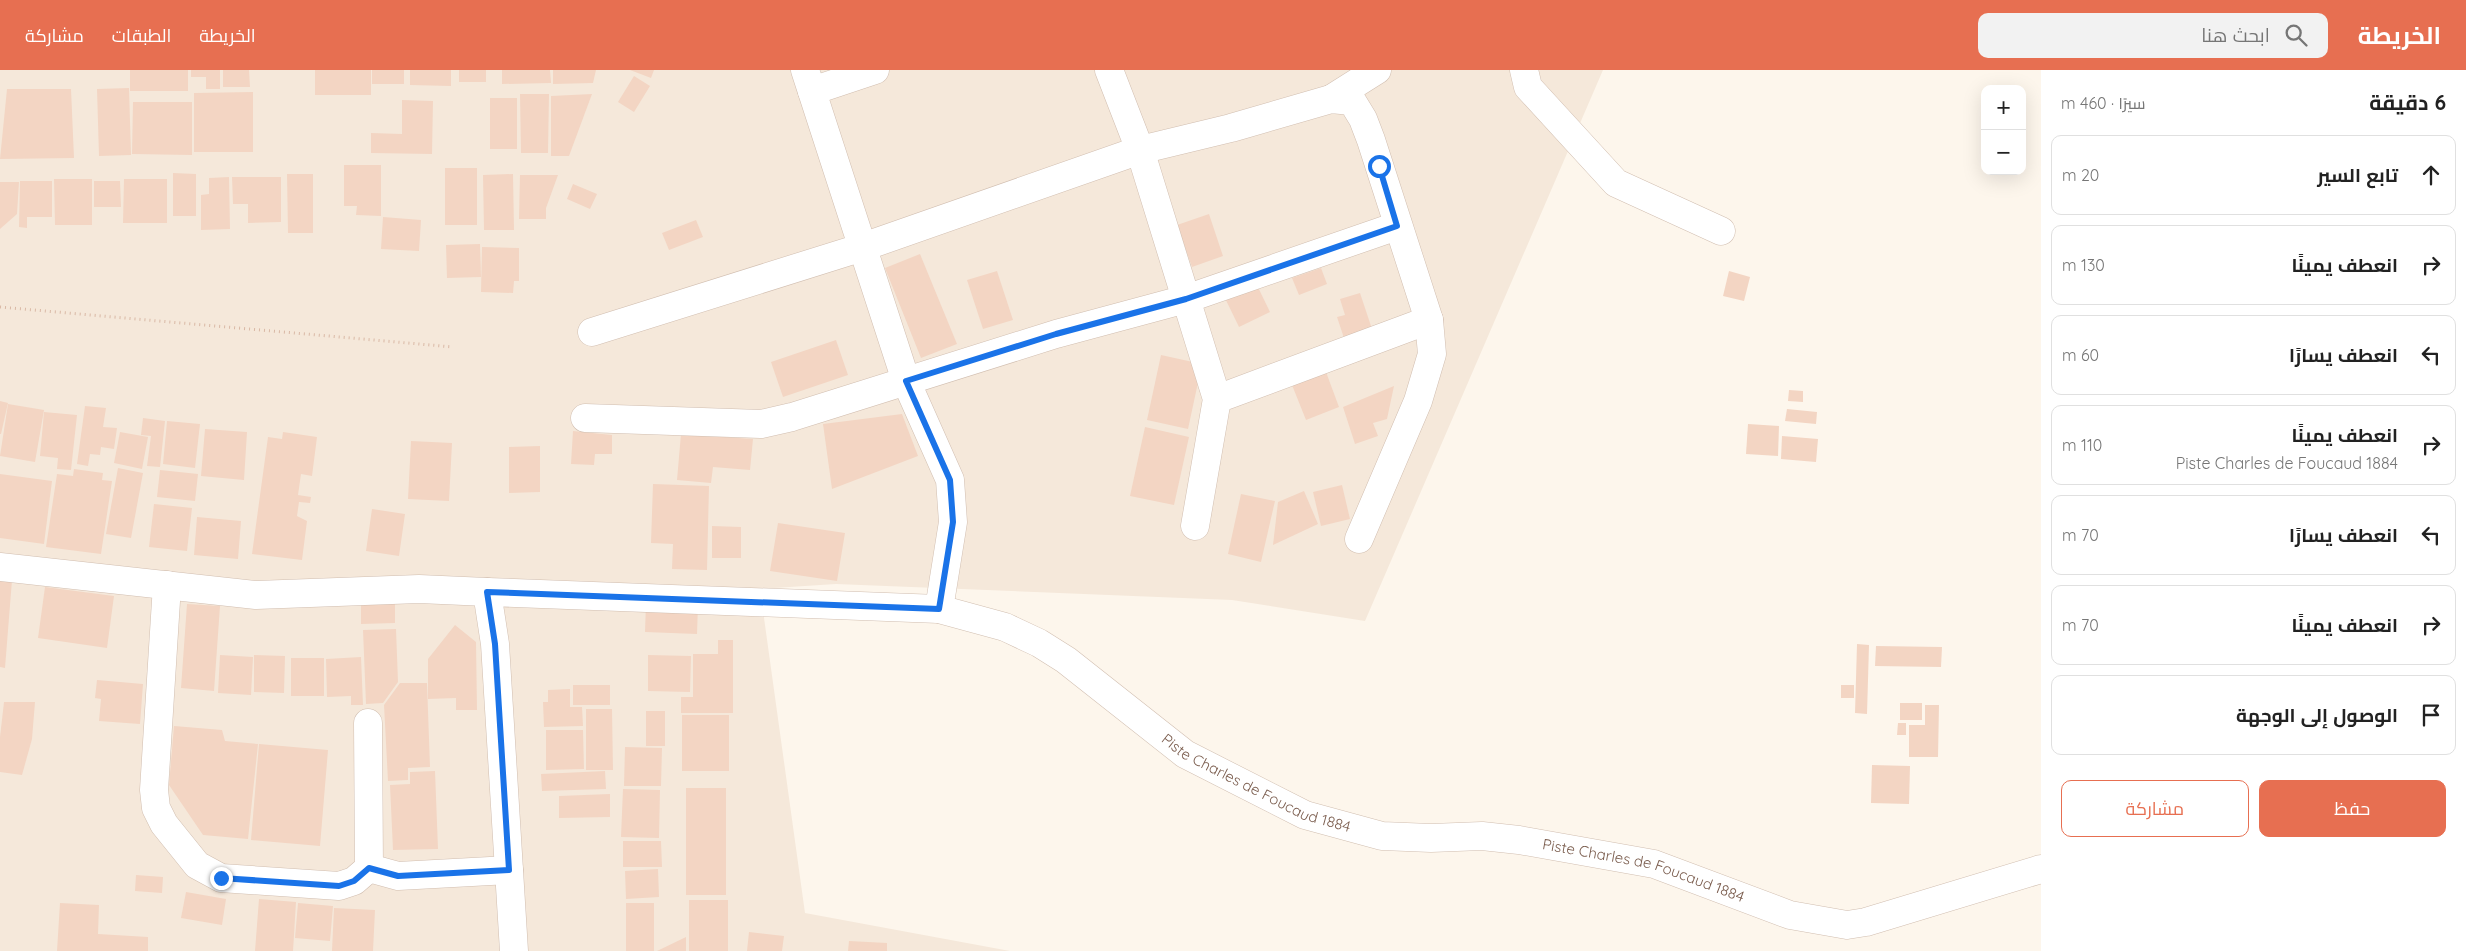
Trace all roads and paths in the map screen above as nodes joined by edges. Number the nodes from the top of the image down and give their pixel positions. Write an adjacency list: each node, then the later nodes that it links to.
1 (874, 70): 5 (street)
2 (1109, 70): 7 (street)
3 (1378, 70): 6 (street)
4 (1524, 70): 9 (street)
5 (808, 81): 10 (street)
6 (1331, 99): 7 (street); 8 (street)
7 (1140, 150): 10 (street); 11 (street)
8 (1397, 226): 11 (street); 13 (street)
9 (1721, 232)
10 (863, 247): 14 (street); 16 (street)
11 (1186, 299): 16 (street); 17 (street)
12 (0, 307): 15 (path)
13 (1429, 320): 17 (street); 20 (street)
14 (592, 332)
15 (454, 348)
16 (906, 381): 18 (street); 24 (street)
17 (1216, 399): 19 (street)
18 (585, 418)
19 (1195, 526)
20 (1359, 539)
21 (0, 567): 22 (street, Piste Charles de Foucaud 1884)
22 (167, 585): 23 (street, Piste Charles de Foucaud 1884); 26 (street)
23 (487, 592): 24 (street, Piste Charles de Foucaud 1884); 28 (street)
24 (939, 609): 27 (street, Piste Charles de Foucaud 1884)
25 (368, 723): 26 (street)
26 (369, 868): 28 (street)
27 (2041, 868)
28 (509, 870): 29 (street)
29 (514, 951)

